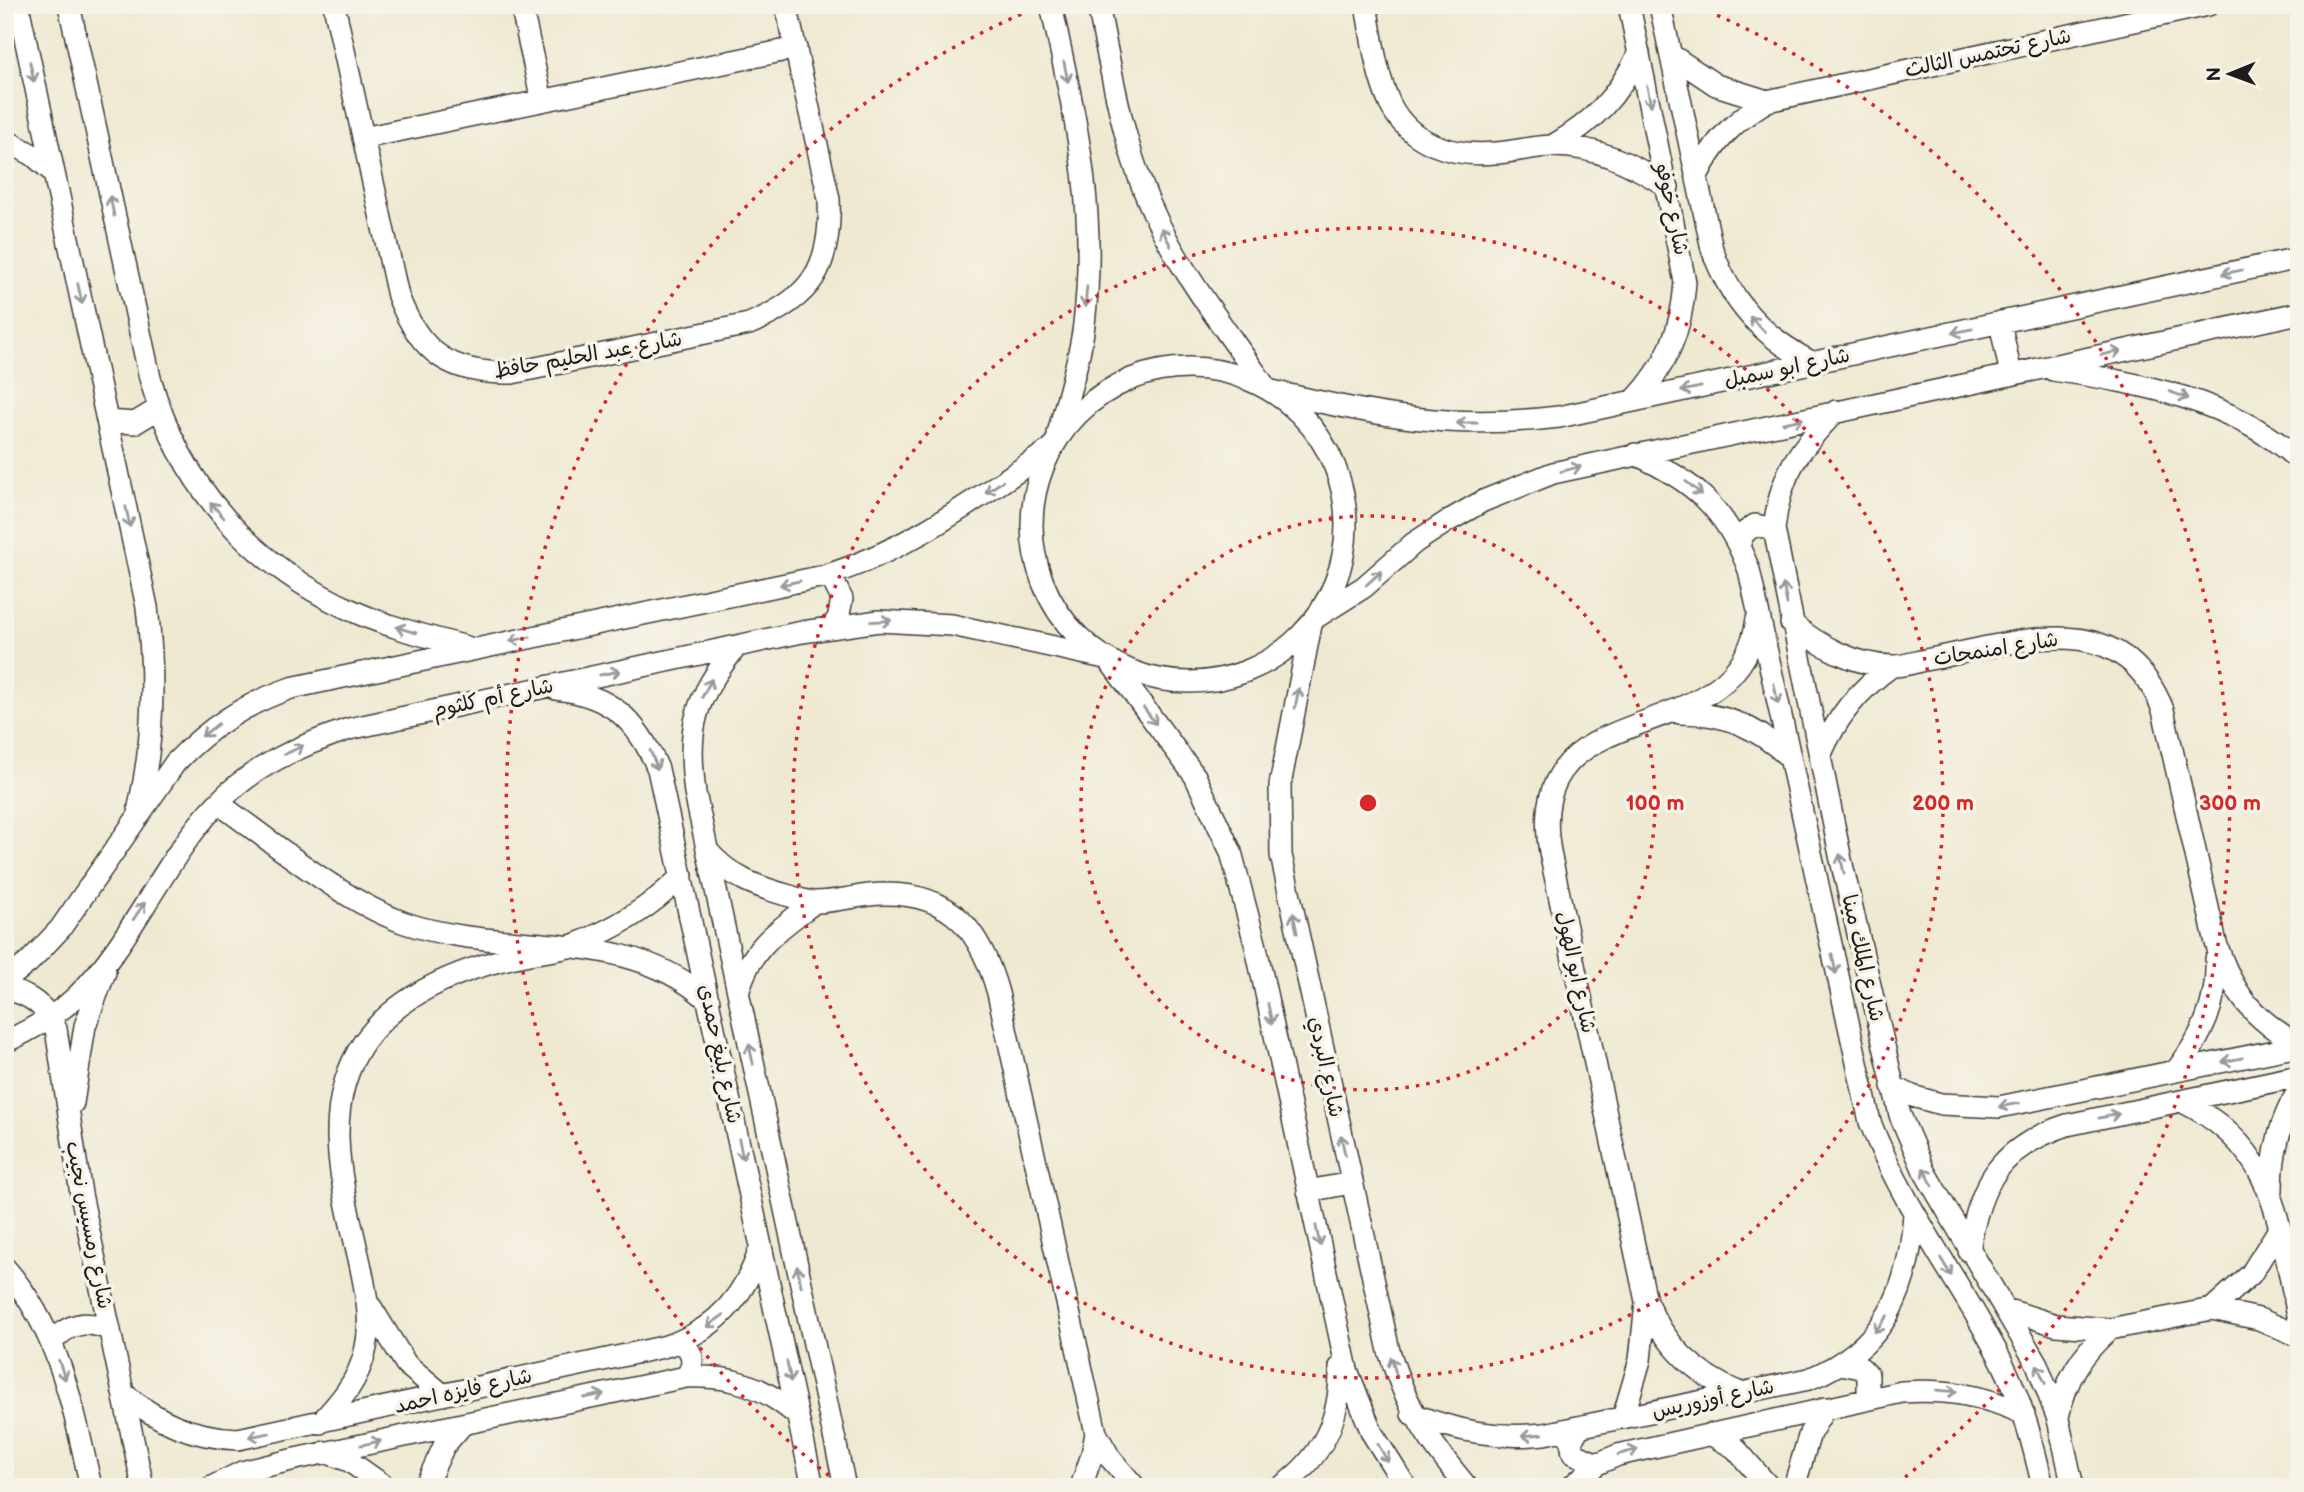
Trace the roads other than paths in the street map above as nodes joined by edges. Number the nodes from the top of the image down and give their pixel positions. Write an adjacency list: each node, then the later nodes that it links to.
1 (18, 5): 20 (street, one-way to 20)
2 (69, 5): 33 (street, one-way to 2)
3 (334, 5): 17 (street, شارع عبد الحليم حافظ)
4 (521, 5): 15 (street)
5 (786, 5): 12 (street, شارع عبد الحليم حافظ)
6 (1051, 5): 36 (street, one-way to 36)
7 (1098, 5): 31 (street, one-way to 7)
8 (1366, 5): 19 (street)
9 (1629, 5): 13 (street, شارع خوفو)
10 (1660, 5): 14 (street, شارع خوفو)
11 (2208, 5): 16 (street, شارع تحتمس الثالث)
12 (796, 48): 15 (street); 17 (street, شارع عبد الحليم حافظ)
13 (1639, 53): 19 (street); 22 (street, شارع خوفو, one-way to 22)
14 (1671, 55): 16 (street, شارع تحتمس الثالث); 21 (street, شارع خوفو)
15 (542, 101): 17 (street)
16 (1767, 101): 21 (street, شارع تحتمس الثالث)
17 (363, 138)
18 (5, 140): 20 (street)
19 (1552, 146): 22 (street)
20 (53, 172): 35 (street, one-way to 35)
21 (1697, 176): 23 (street, شارع خوفو)
22 (1668, 187): 24 (street, شارع خوفو)
23 (1712, 249): 24 (street); 28 (street, شارع خوفو, one-way to 23)
24 (1682, 256): 32 (street, شارع خوفو)
25 (2299, 258): 27 (street, شارع ابو سمبل, one-way to 27)
26 (2299, 313): 29 (street, one-way to 26)
27 (2000, 323): 28 (street, شارع ابو سمبل, one-way to 28); 30 (street)
28 (1813, 363): 32 (street, شارع ابو سمبل, one-way to 32)
29 (2040, 368): 30 (street); 38 (street, one-way to 38)
30 (2011, 374): 34 (street)
31 (1269, 389): 32 (street, شارع ابو سمبل, one-way to 31); 36 (street); 43 (street)
32 (1634, 401)
33 (159, 409): 35 (street); 47 (street, one-way to 33)
34 (1836, 411): 37 (street, one-way to 34); 39 (street, شارع الملك مينا)
35 (108, 421): 57 (street, one-way to 57)
36 (1053, 446): 41 (street, one-way to 41); 48 (street)
37 (1635, 454): 40 (street, شارع الملك مينا, one-way to 40); 43 (street, one-way to 37)
38 (2299, 460)
39 (1774, 529): 40 (street); 44 (street, شارع الملك مينا, one-way to 39)
40 (1740, 545): 42 (street, شارع الملك مينا)
41 (824, 576): 45 (street); 47 (street, one-way to 47)
42 (1758, 610): 51 (street, شارع ابو الهول); 53 (street, شارع الملك مينا, one-way to 53)
43 (1314, 621): 48 (street); 81 (street, شارع البردي, one-way to 43)
44 (1791, 623): 49 (street, شارع امنمحات); 52 (street, شارع الملك مينا)
45 (831, 627): 46 (street, شارع أم كلثوم); 48 (street, شارع أم كلثوم, one-way to 48)
46 (737, 646): 50 (street, شارع أم كلثوم, one-way to 46); 54 (street, شارع بليغ حمدى, one-way to 46)
47 (472, 648): 57 (street, one-way to 57)
48 (1107, 660): 82 (street, شارع البردي, one-way to 82)
49 (1892, 666): 52 (street, شارع امنمحات); 61 (street, شارع امنمحات)
50 (544, 687): 55 (street, شارع بليغ حمدى, one-way to 55); 56 (street, شارع أم كلثوم, one-way to 50)
51 (1675, 713): 53 (street, شارع ابو الهول); 90 (street, شارع ابو الهول)
52 (1819, 756): 73 (street, شارع الملك مينا, one-way to 52)
53 (1790, 758): 84 (street, شارع الملك مينا, one-way to 84)
54 (695, 793): 55 (street); 58 (street, شارع بليغ حمدى)
55 (666, 801): 59 (street, شارع بليغ حمدى)
56 (218, 803): 62 (street, شارع أم كلثوم, one-way to 56); 63 (street)
57 (137, 817): 64 (street)
58 (707, 850): 60 (street); 66 (street, شارع بليغ حمدى)
59 (682, 876): 63 (street); 67 (street, شارع بليغ حمدى)
60 (815, 902): 66 (street); 116 (street)
61 (2216, 943): 70 (street, شارع امنمحات); 71 (street, شارع امنمحات)
62 (116, 946): 68 (street, شارع أم كلثوم); 78 (street)
63 (568, 948): 67 (street); 89 (street)
64 (5, 981)
65 (5, 989): 68 (street)
66 (738, 992): 79 (street, شارع بليغ حمدى, one-way to 66)
67 (709, 1001): 80 (street, شارع بليغ حمدى, one-way to 80)
68 (51, 1017): 69 (street, شارع أم كلثوم); 78 (street, شارع رمسيس نجيب)
69 (5, 1042)
70 (2299, 1045): 71 (street, one-way to 71)
71 (2176, 1071): 75 (street)
72 (2299, 1076): 76 (street)
73 (1892, 1086): 75 (street, one-way to 73); 87 (street, شارع الملك مينا, one-way to 73)
74 (2299, 1090): 83 (street)
75 (2055, 1097): 77 (street)
76 (2181, 1101): 77 (street, one-way to 76); 83 (street)
77 (2067, 1125): 87 (street)
78 (74, 1154): 95 (street, شارع رمسيس نجيب)
79 (777, 1174): 80 (street); 127 (street, شارع بليغ حمدى, one-way to 79)
80 (748, 1180): 86 (street, شارع بليغ حمدى)
81 (1351, 1183): 82 (street); 107 (street, شارع البردي, one-way to 81)
82 (1308, 1191): 97 (street, شارع البردي, one-way to 97)
83 (2272, 1200): 85 (street)
84 (1914, 1214): 100 (street, شارع أوزوريس, one-way to 100); 108 (street, شارع الملك مينا, one-way to 108)
85 (2279, 1229): 91 (street); 93 (street)
86 (761, 1243): 98 (street, شارع فايزه احمد, one-way to 98); 109 (street, شارع بليغ حمدى, one-way to 109)
87 (1969, 1251): 92 (street, شارع الملك مينا)
88 (5, 1268): 99 (street)
89 (367, 1299): 104 (street); 112 (street)
90 (1646, 1301): 102 (street, شارع ابو الهول); 110 (street, شارع ابو الهول)
91 (2212, 1308): 94 (street); 96 (street)
92 (2005, 1309): 94 (street); 111 (street, شارع الملك مينا, one-way to 92)
93 (2299, 1320)
94 (2109, 1329): 111 (street)
95 (110, 1330): 99 (street); 103 (street, شارع رمسيس نجيب)
96 (2299, 1336)
97 (1340, 1340): 130 (street); 131 (street, شارع البردي, one-way to 131)
98 (681, 1342): 101 (street); 104 (street, شارع فايزه احمد)
99 (51, 1343): 121 (street, one-way to 121)
100 (1841, 1364): 102 (street, شارع أوزوريس); 105 (street)
101 (686, 1377): 109 (street, شارع فايزه احمد); 113 (street, شارع فايزه احمد, one-way to 101)
102 (1740, 1393): 110 (street, شارع أوزوريس)
103 (123, 1394): 115 (street, شارع فايزه احمد, one-way to 103); 122 (street, شارع رمسيس نجيب)
104 (443, 1395): 112 (street, شارع فايزه احمد)
105 (1868, 1399): 106 (street, شارع أوزوريس); 108 (street, شارع أوزوريس, one-way to 108)
106 (1825, 1408): 117 (street, شارع أوزوريس); 135 (street)
107 (1412, 1414): 114 (street, شارع أوزوريس, one-way to 107); 132 (street, شارع البردي)
108 (2024, 1414): 136 (street, شارع الملك مينا)
109 (798, 1416): 126 (street, شارع بليغ حمدى)
110 (1623, 1418): 114 (street, شارع أوزوريس)
111 (2058, 1419): 137 (street, شارع الملك مينا)
112 (320, 1423): 115 (street, شارع فايزه احمد)
113 (463, 1424): 118 (street, شارع فايزه احمد, one-way to 113); 125 (street)
114 (1579, 1427): 120 (street)
115 (289, 1429): 119 (street)
116 (1096, 1433): 128 (street); 129 (street)
117 (1710, 1434): 120 (street, شارع أوزوريس, one-way to 117); 134 (street)
118 (326, 1452): 119 (street, شارع فايزه احمد); 124 (street)
119 (295, 1459): 123 (street, شارع فايزه احمد)
120 (1597, 1464): 133 (street, شارع أوزوريس)
121 (91, 1487)
122 (143, 1487)
123 (212, 1487)
124 (386, 1487)
125 (425, 1487)
126 (813, 1487)
127 (845, 1487)
128 (1081, 1487)
129 (1135, 1487)
130 (1280, 1487)
131 (1406, 1487)
132 (1466, 1487)
133 (1571, 1487)
134 (1769, 1487)
135 (1794, 1487)
136 (2043, 1487)
137 (2073, 1487)

